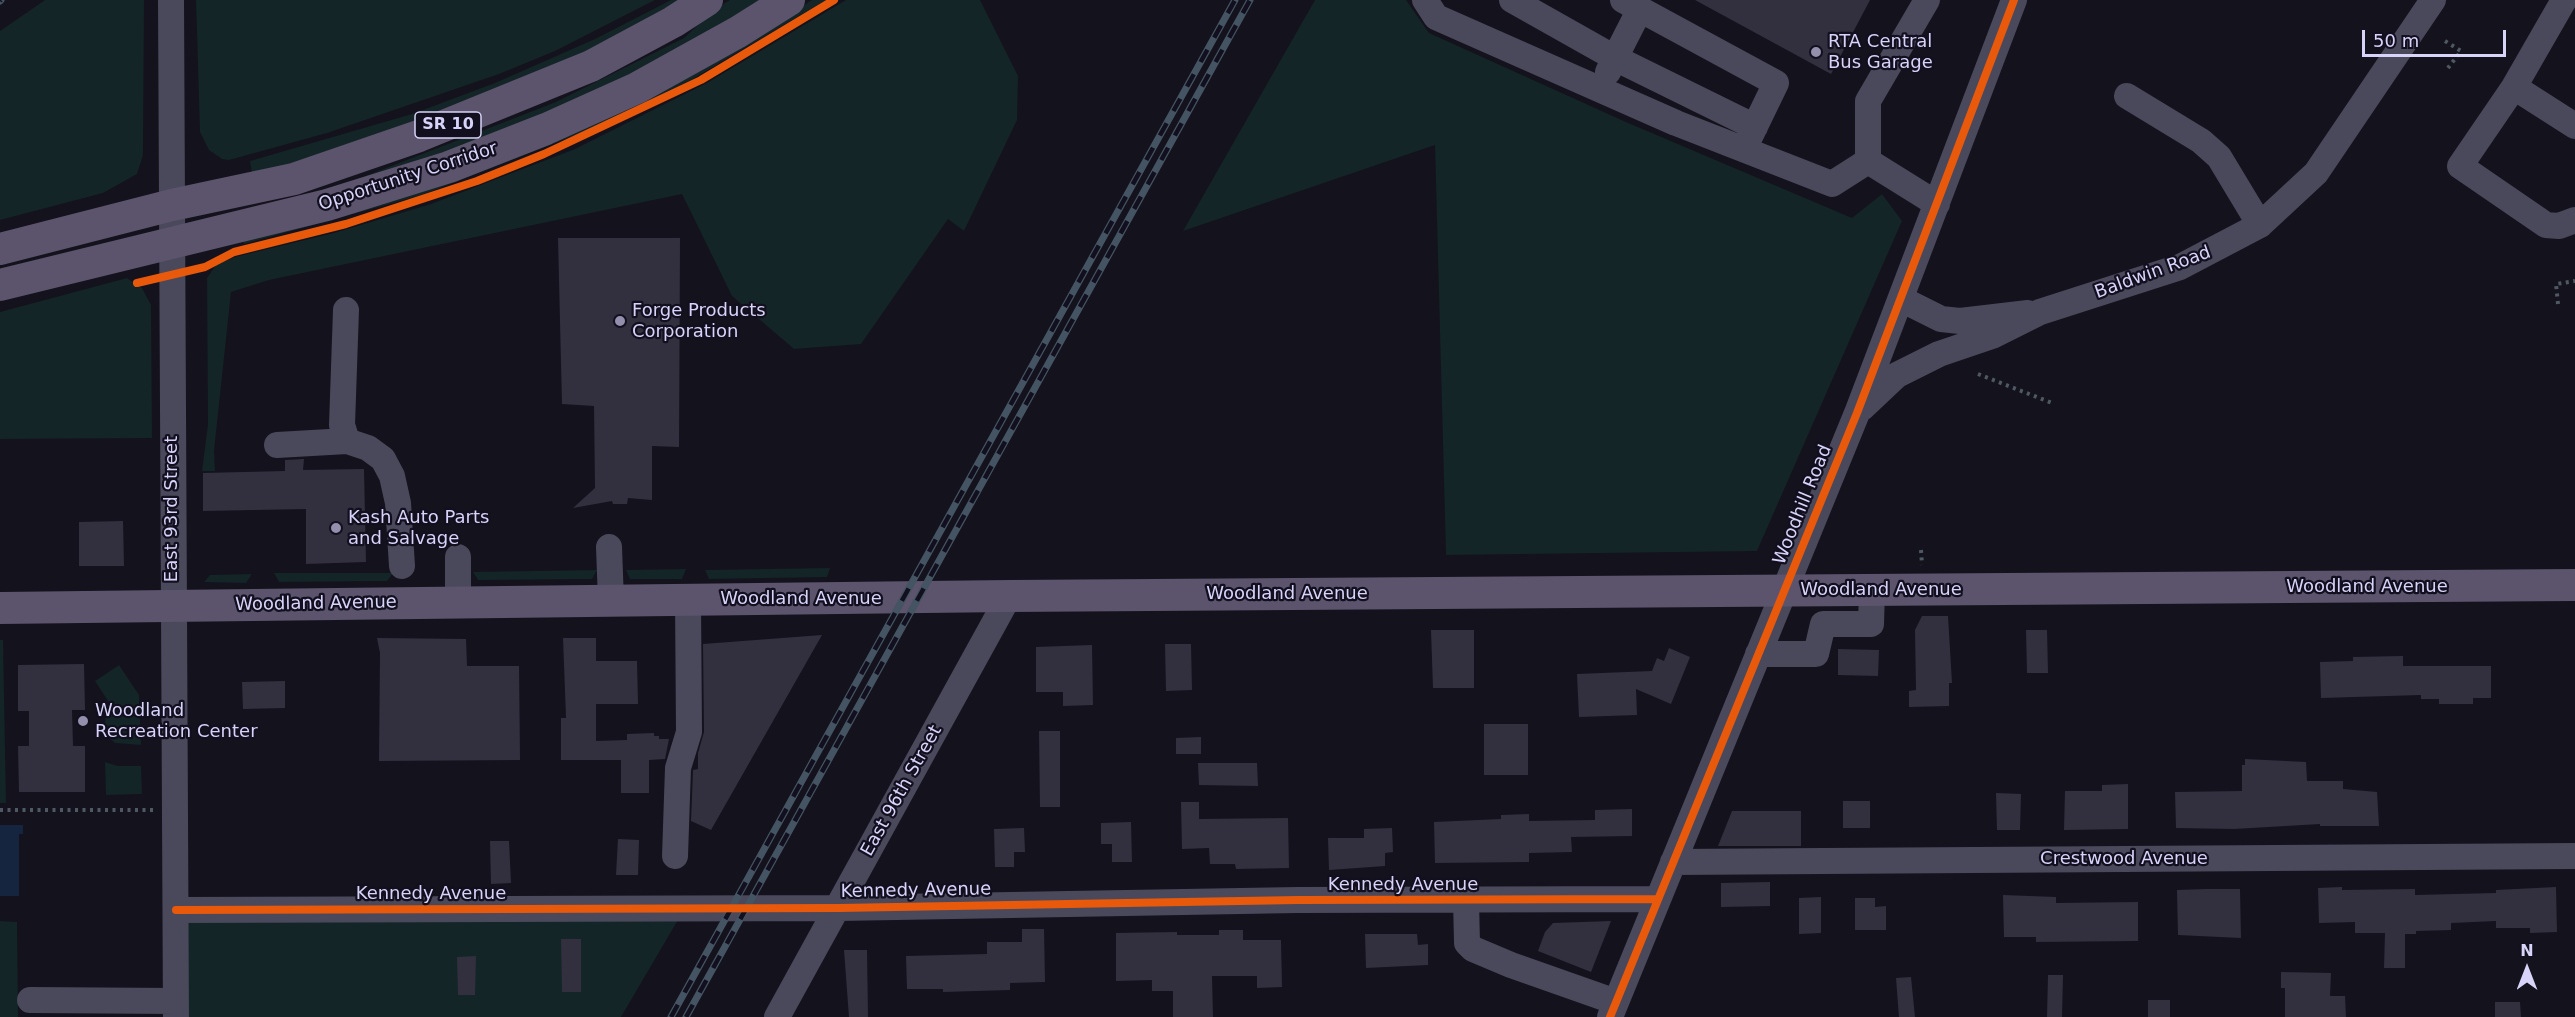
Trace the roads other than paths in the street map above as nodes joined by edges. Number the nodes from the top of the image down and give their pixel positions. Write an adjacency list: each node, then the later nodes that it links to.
1 (171, 0): 19 (street, East 93rd Street)
2 (707, 0): 19 (main road, Opportunity Corridor / SR 10)
3 (789, 0): 22 (main road, Opportunity Corridor / SR 10)
4 (1425, 0): 13 (street)
5 (1512, 0): 11 (street)
6 (1927, 0): 17 (street)
7 (2014, 0): 18 (street, Woodhill Road)
8 (2433, 0): 21 (street, Baldwin Road)
9 (2564, 0): 12 (street)
10 (1632, 5): 11 (street); 16 (street)
11 (1615, 58): 13 (street); 16 (street)
12 (2514, 87): 15 (street); 20 (street)
13 (1599, 89): 16 (street)
14 (2127, 96): 21 (street)
15 (2575, 126)
16 (1750, 138): 17 (street)
17 (1868, 161): 18 (street)
18 (1937, 204): 25 (street, Woodhill Road)
19 (172, 205): 22 (street, East 93rd Street); 23 (main road, Opportunity Corridor / SR 10)
20 (2575, 220)
21 (2260, 225): 27 (street, Baldwin Road)
22 (172, 242): 24 (main road, Opportunity Corridor / SR 10); 41 (street, East 93rd Street)
23 (0, 249)
24 (0, 285)
25 (1901, 299): 27 (street); 28 (street, Woodhill Road)
26 (346, 310): 29 (street)
27 (2040, 312): 28 (street, Baldwin Road)
28 (1857, 413): 36 (street, Woodhill Road)
29 (348, 441): 30 (street); 33 (street)
30 (277, 445)
31 (609, 547): 39 (street)
32 (458, 557): 40 (street)
33 (402, 566)
34 (2575, 585): 35 (main road, Woodland Avenue)
35 (1872, 590): 36 (main road, Woodland Avenue); 43 (street)
36 (1784, 591): 37 (main road, Woodland Avenue); 43 (street, Woodhill Road)
37 (1009, 596): 38 (main road, Woodland Avenue); 49 (street, East 96th Street)
38 (688, 600): 39 (main road, Woodland Avenue); 44 (street)
39 (611, 601): 40 (main road, Woodland Avenue)
40 (458, 602): 41 (main road, Woodland Avenue)
41 (172, 606): 42 (main road, Woodland Avenue); 50 (street, East 93rd Street)
42 (0, 608)
43 (1758, 654): 46 (street, Woodhill Road)
44 (675, 856)
45 (2575, 856): 46 (street, Crestwood Avenue)
46 (1673, 862): 47 (street, Woodhill Road)
47 (1658, 899): 48 (street, Kennedy Avenue); 53 (street, Woodhill Road)
48 (1466, 900): 49 (street, Kennedy Avenue); 53 (street)
49 (839, 908): 50 (street, Kennedy Avenue); 54 (street, East 96th Street)
50 (176, 910): 52 (street, East 93rd Street)
51 (30, 1000): 52 (street)
52 (176, 1009)
53 (1613, 1009)
54 (777, 1017)

